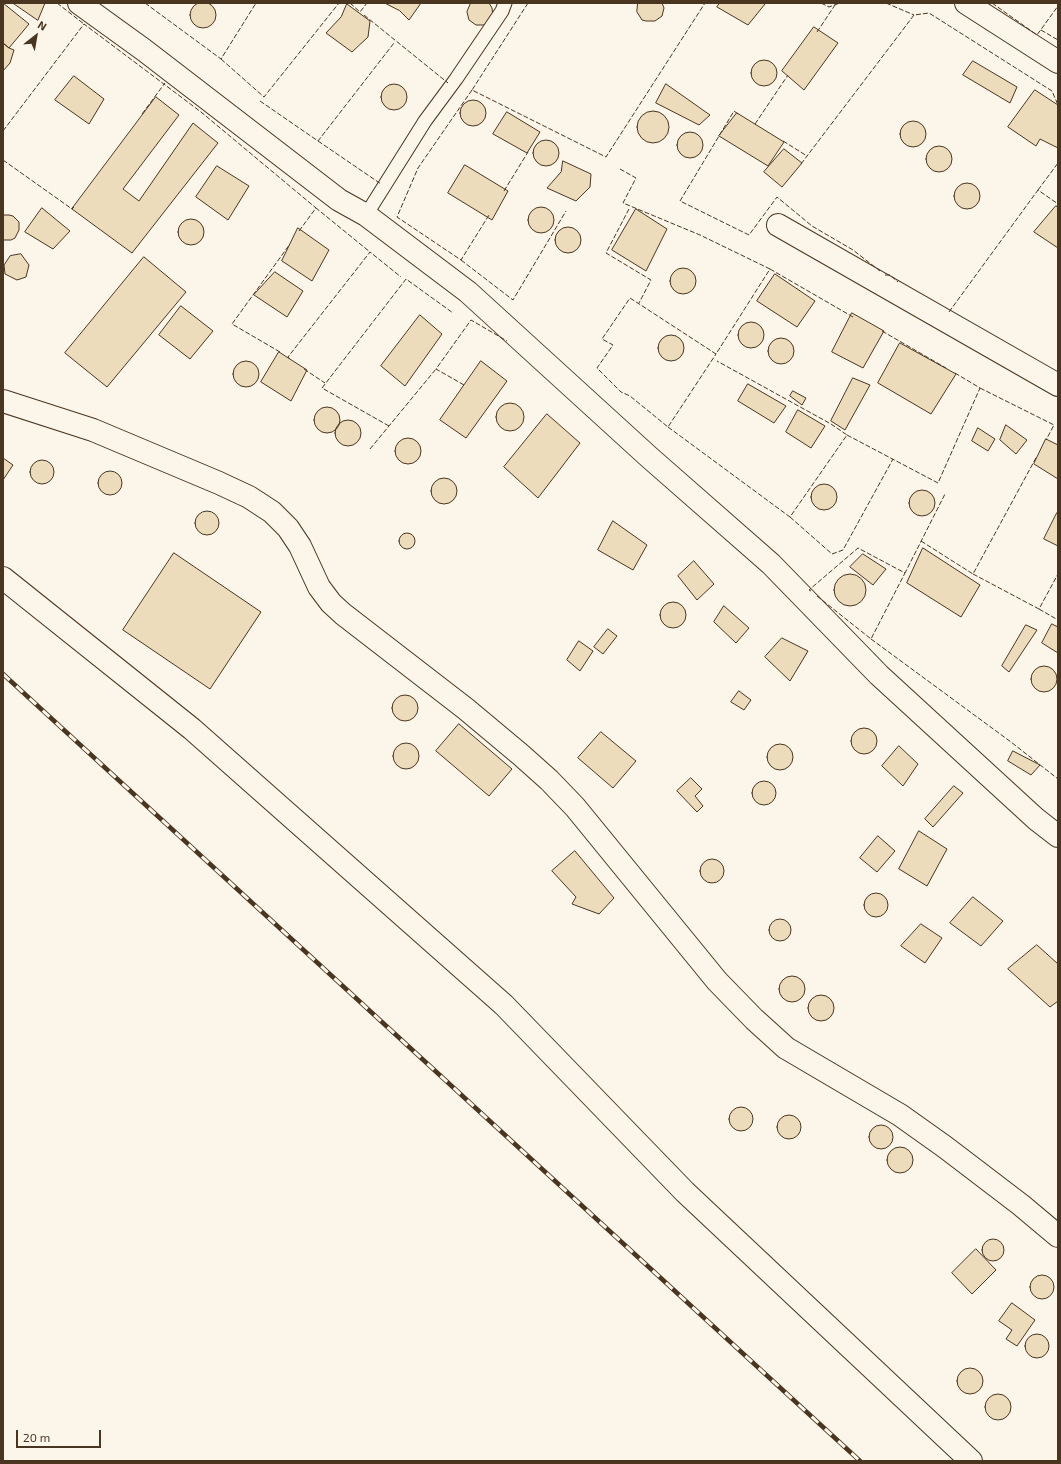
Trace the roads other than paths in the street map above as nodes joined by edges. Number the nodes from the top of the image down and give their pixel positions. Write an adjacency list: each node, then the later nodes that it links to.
1 (80, 3): 5 (street)
2 (505, 3): 5 (lane)
3 (966, 3): 4 (street)
4 (1058, 62)
5 (366, 215): 10 (street)
6 (778, 225): 7 (street)
7 (1058, 385)
8 (3, 401): 11 (street)
9 (3, 578): 12 (street)
10 (1058, 836)
11 (1058, 1236)
12 (971, 1461)

